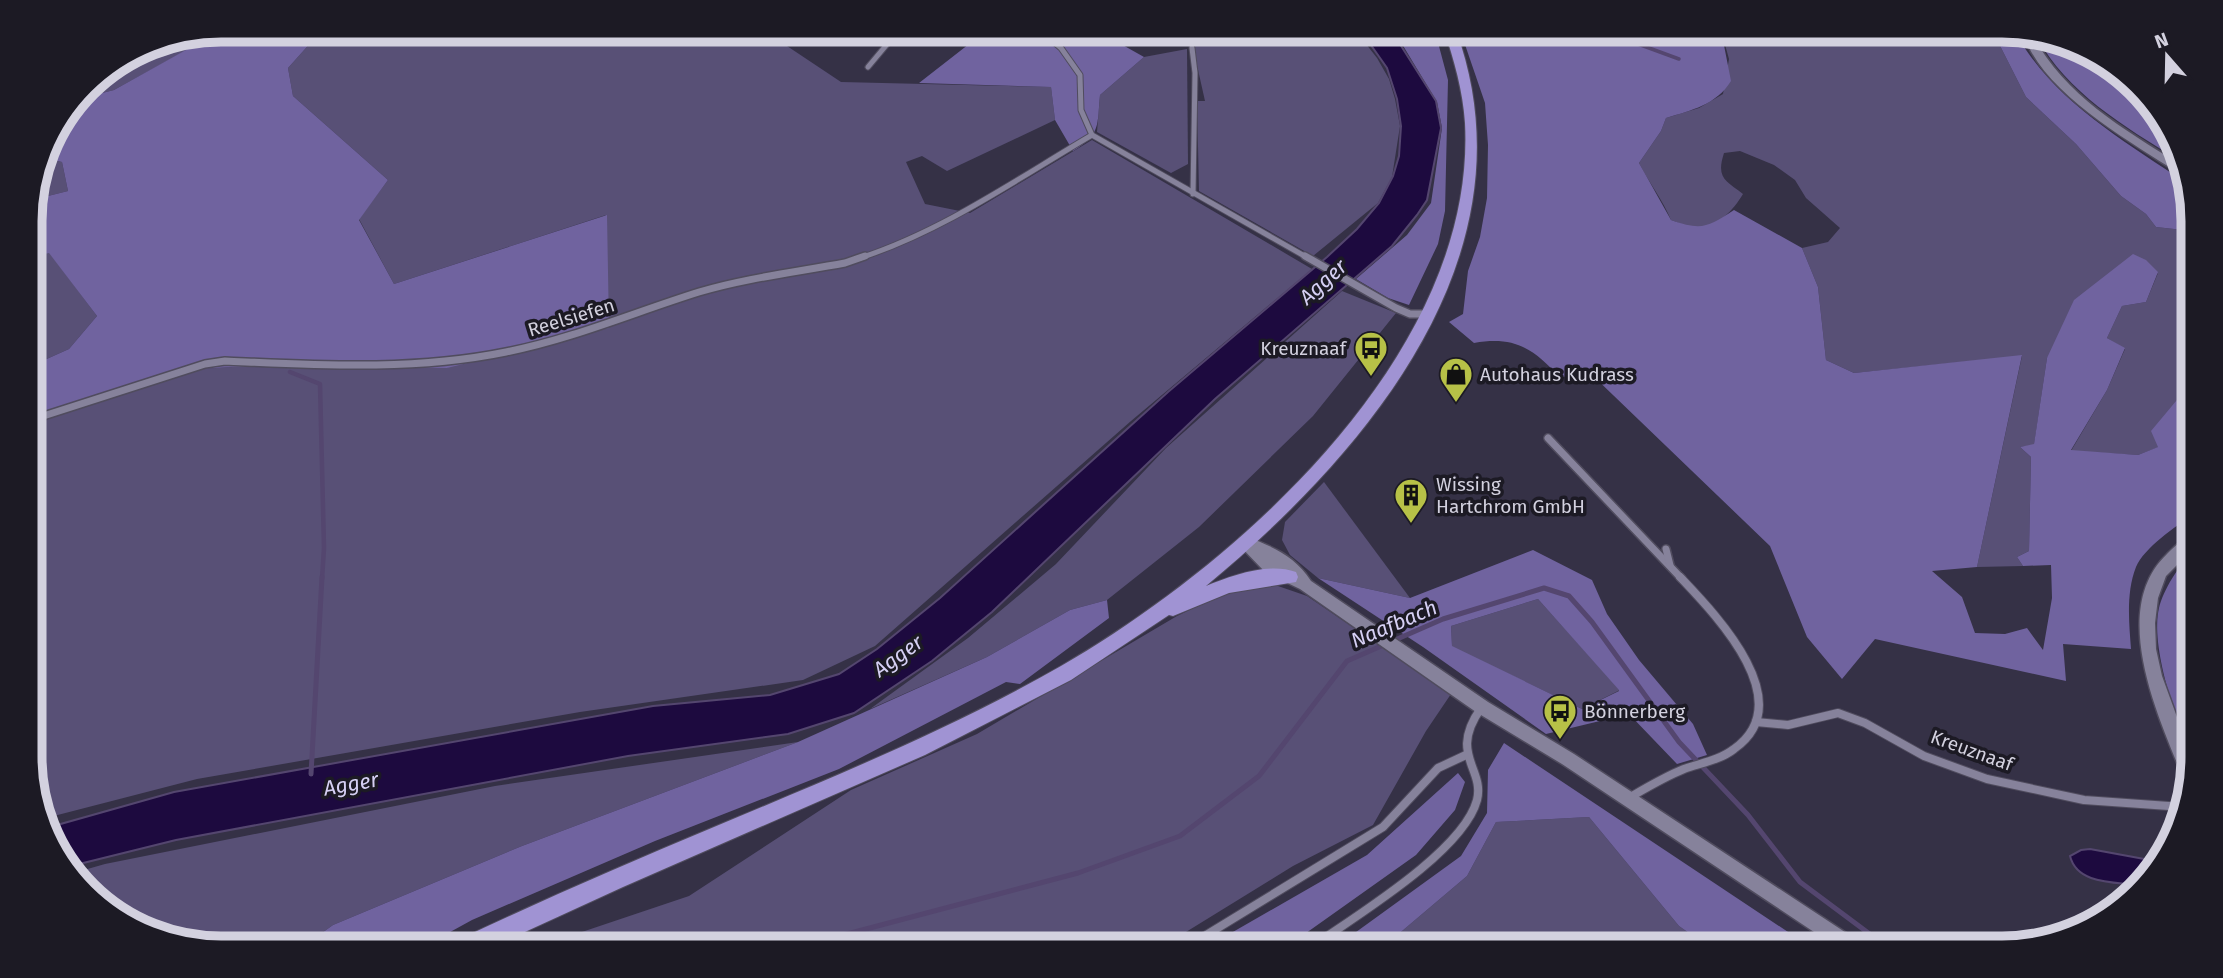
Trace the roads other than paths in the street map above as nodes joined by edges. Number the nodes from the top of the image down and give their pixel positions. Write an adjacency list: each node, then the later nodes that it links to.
1 (889, 42): 6 (street)
2 (1054, 42): 7 (street)
3 (1454, 42): 10 (main road)
4 (2034, 45): 8 (street)
5 (1192, 48): 9 (street)
6 (867, 67)
7 (1092, 135): 9 (street); 11 (street, Reelsiefen)
8 (2171, 163)
9 (1193, 194): 10 (street)
10 (1429, 314): 13 (main road)
11 (42, 416)
12 (1548, 438): 16 (street)
13 (1245, 542): 17 (street); 18 (main road)
14 (1666, 549): 16 (street)
15 (2181, 552): 21 (street)
16 (1670, 568): 20 (street)
17 (1297, 581): 18 (main road); 19 (street)
18 (1147, 619): 25 (main road)
19 (1482, 707): 22 (street); 23 (street)
20 (1756, 722): 23 (street); 24 (street, Kreuznaaf)
21 (2181, 752)
22 (1466, 755): 26 (street); 27 (street)
23 (1626, 799): 28 (street)
24 (2174, 807)
25 (491, 936)
26 (1205, 936)
27 (1327, 936)
28 (1836, 936)

